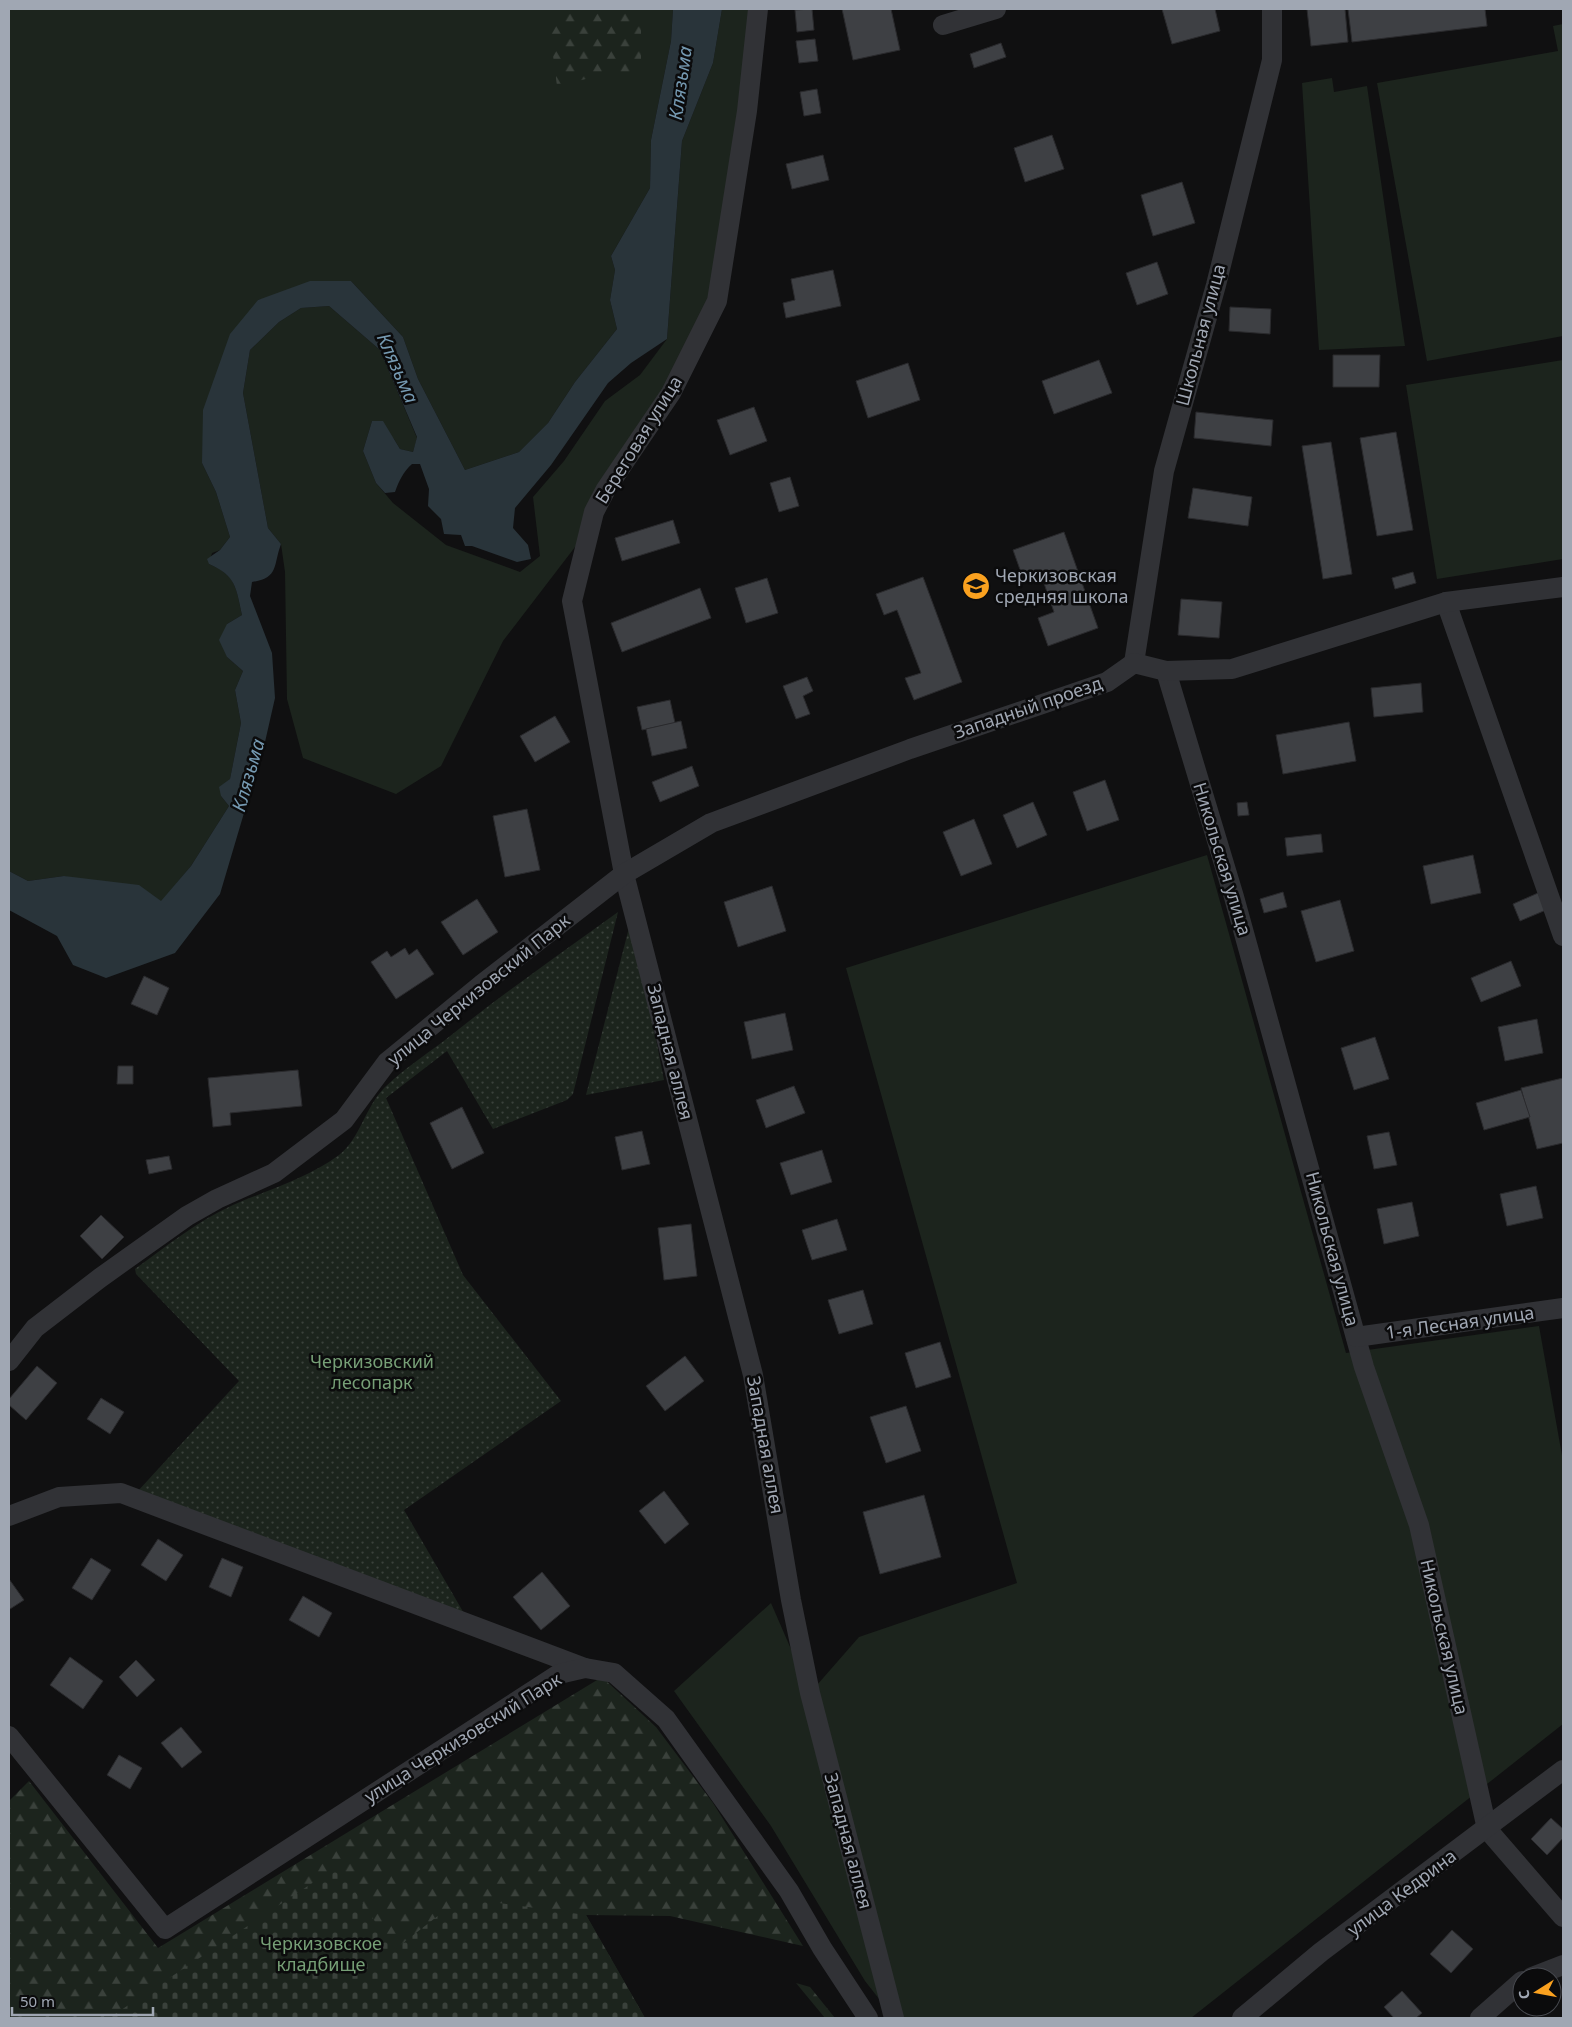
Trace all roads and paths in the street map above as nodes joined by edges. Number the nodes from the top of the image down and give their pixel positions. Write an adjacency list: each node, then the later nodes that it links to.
1 (758, 9): 9 (street, Береговая улица)
2 (996, 9): 4 (street)
3 (1272, 9): 7 (street, Школьная улица)
4 (943, 25)
5 (1563, 587): 6 (street)
6 (1446, 602): 8 (street); 10 (street)
7 (1134, 663): 8 (street); 9 (street, Западный проезд)
8 (1166, 671): 12 (street, Никольская улица)
9 (624, 874): 13 (street, улица Черкизовский Парк); 22 (street, Западная аллея)
10 (1563, 936)
11 (1563, 1308): 12 (street, 1-я Лесная улица)
12 (1356, 1337): 18 (street, Никольская улица)
13 (9, 1361)
14 (9, 1516): 15 (street)
15 (585, 1668): 16 (street, улица Черкизовский Парк); 21 (street, улица Черкизовский Парк)
16 (9, 1736)
17 (1563, 1770): 18 (street, улица Кедрина)
18 (1487, 1829): 19 (street); 23 (street, улица Кедрина)
19 (1563, 1917)
20 (1512, 1990): 24 (street)
21 (868, 2018)
22 (894, 2018)
23 (1242, 2018)
24 (1480, 2018)

